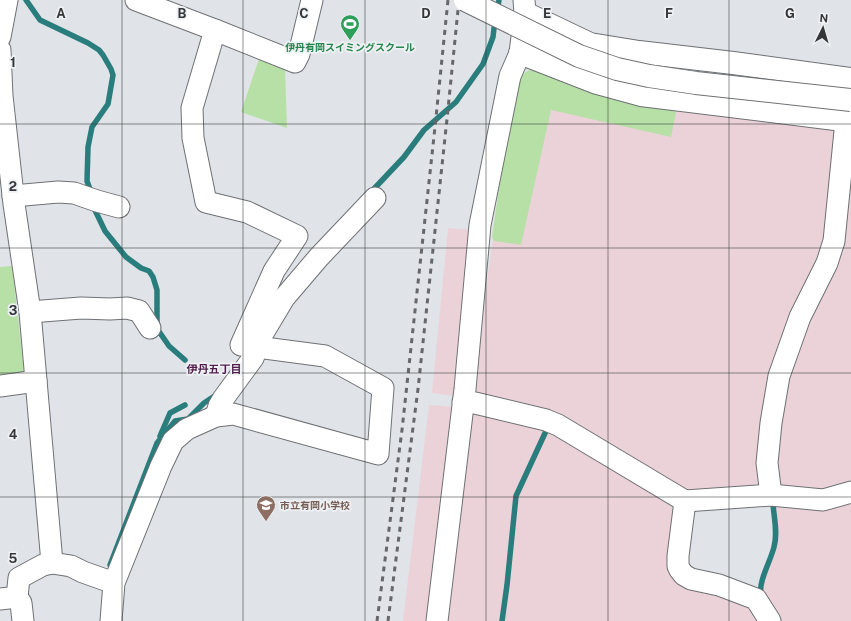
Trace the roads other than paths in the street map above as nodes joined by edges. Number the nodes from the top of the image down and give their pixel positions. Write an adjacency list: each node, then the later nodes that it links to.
1 (7, 0): 7 (street)
2 (136, 0): 6 (street)
3 (312, 0): 6 (street)
4 (466, 0): 11 (street, bridge)
5 (524, 6): 9 (street); 10 (street)
6 (215, 30): 17 (street)
7 (0, 37)
8 (0, 50): 13 (street)
9 (520, 53): 11 (street); 20 (street)
10 (851, 79)
11 (849, 114): 23 (street)
12 (375, 198): 17 (street)
13 (9, 199): 14 (street); 15 (street)
14 (119, 207)
15 (30, 312): 16 (street); 18 (street)
16 (150, 328)
17 (258, 348): 21 (street); 21 (street)
18 (36, 381): 19 (street); 25 (street)
19 (0, 386)
20 (463, 402): 24 (street); 30 (street)
21 (216, 416): 26 (street)
22 (851, 492): 23 (street)
23 (771, 495): 24 (street)
24 (685, 501): 31 (street)
25 (52, 563): 26 (street); 27 (street)
26 (114, 583): 29 (street)
27 (8, 598): 28 (street)
28 (23, 621)
29 (111, 621)
30 (437, 621)
31 (770, 621)

